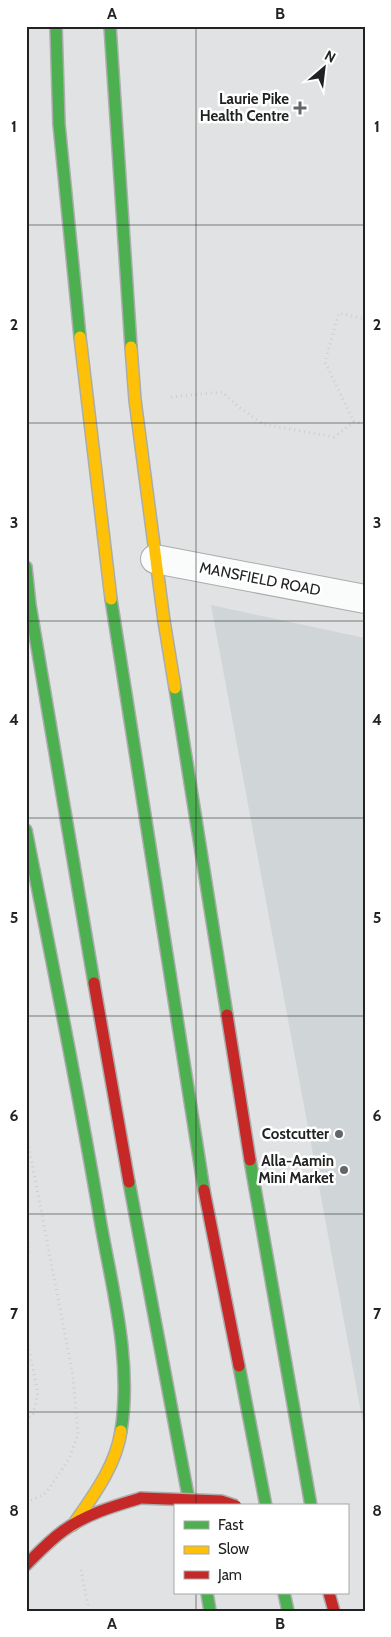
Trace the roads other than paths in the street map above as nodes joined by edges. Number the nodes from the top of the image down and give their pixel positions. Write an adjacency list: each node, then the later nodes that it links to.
1 (56, 26): 9 (main road)
2 (110, 26): 3 (main road)
3 (155, 559): 5 (street, MANSFIELD ROAD); 10 (main road)
4 (26, 567): 7 (main road)
5 (365, 599)
6 (26, 830): 11 (main road)
7 (190, 1504)
8 (230, 1504): 11 (main road, bridge)
9 (266, 1504)
10 (311, 1504)
11 (74, 1525): 12 (main road)
12 (55, 1537): 13 (main road); 14 (main road)
13 (36, 1538)
14 (26, 1565)
15 (207, 1594): 18 (main road)
16 (284, 1594): 19 (main road)
17 (329, 1594): 20 (main road)
18 (210, 1611)
19 (288, 1611)
20 (334, 1611)

